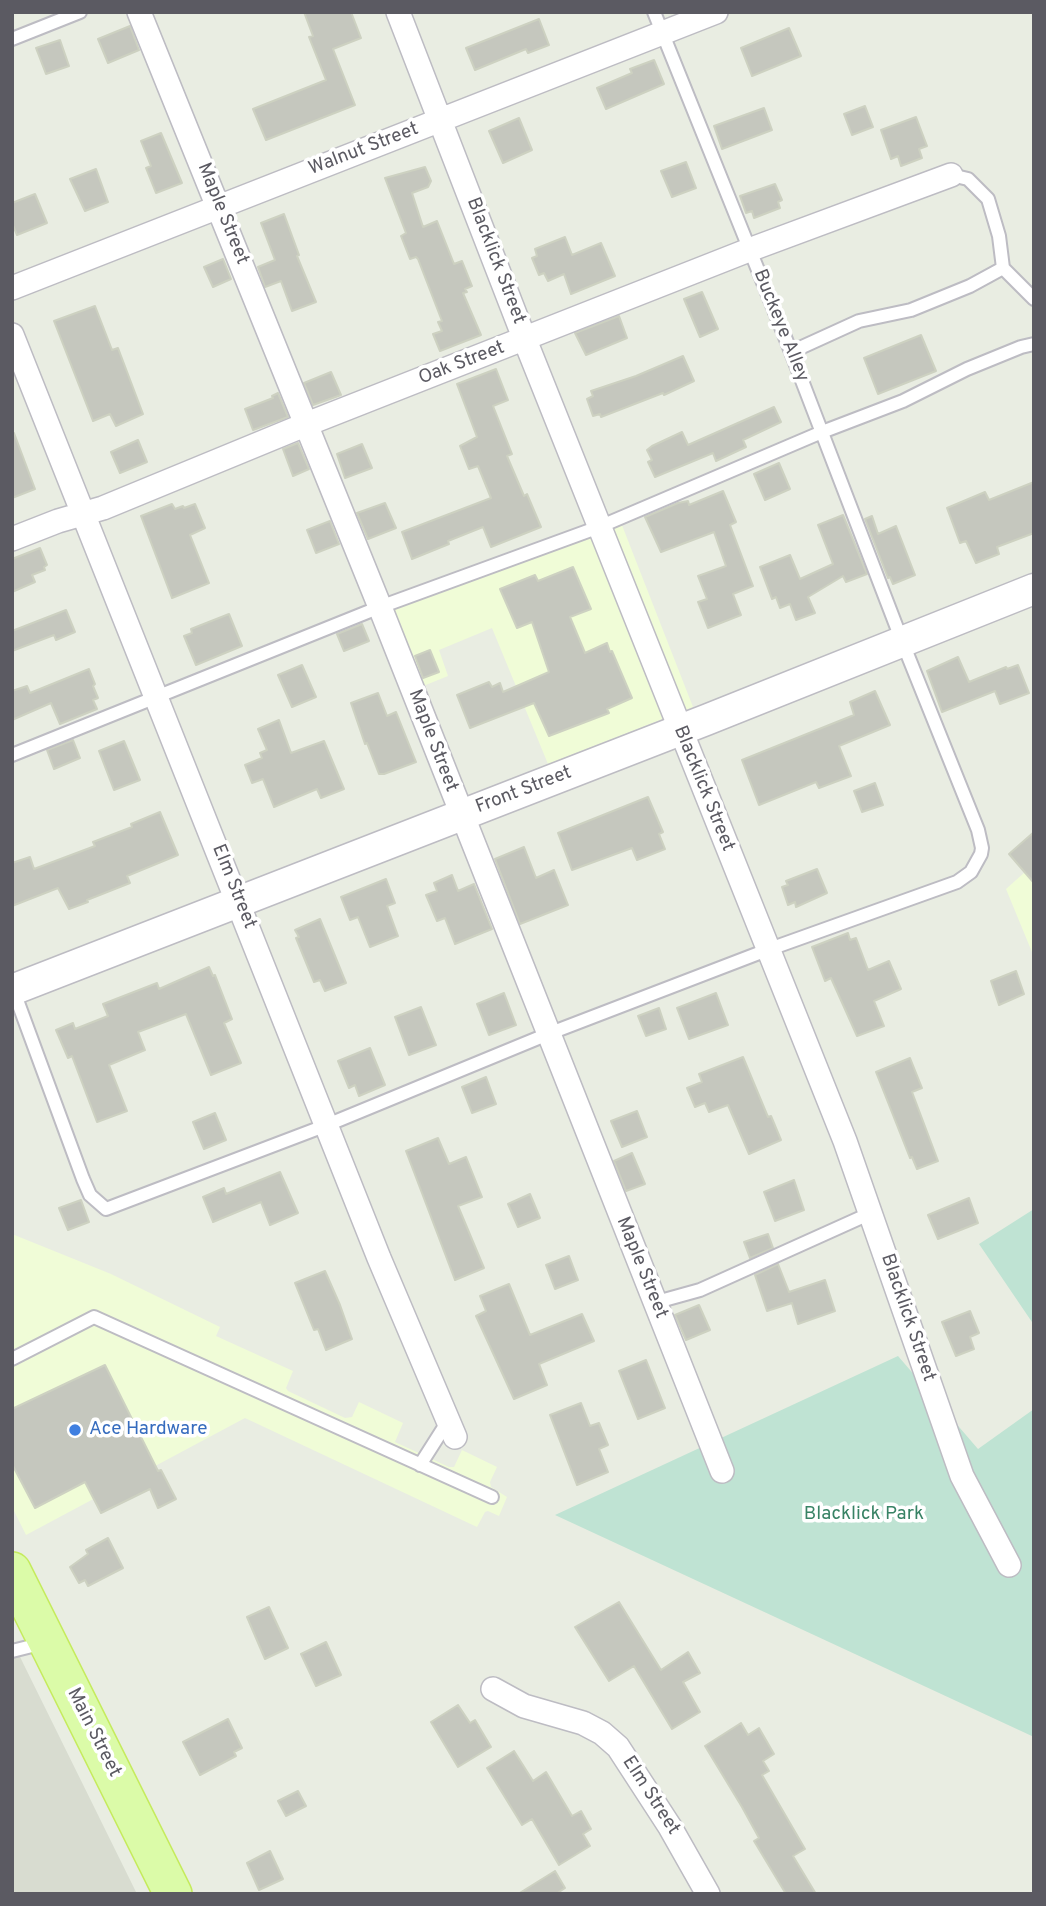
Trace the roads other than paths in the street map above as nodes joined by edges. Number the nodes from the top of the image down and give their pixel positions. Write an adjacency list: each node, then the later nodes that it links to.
1 (80, 12): 6 (lane)
2 (139, 12): 9 (street, Maple Street)
3 (398, 12): 7 (street, Blacklick Street)
4 (716, 12): 5 (street, Walnut Street)
5 (659, 23): 7 (street, Walnut Street); 10 (lane, Buckeye Alley)
6 (12, 39)
7 (441, 120): 9 (street, Walnut Street); 15 (street, Blacklick Street)
8 (951, 175): 10 (street, Oak Street); 11 (lane)
9 (220, 207): 12 (street, Walnut Street); 18 (street, Maple Street)
10 (749, 250): 15 (street, Oak Street); 17 (lane, Buckeye Alley)
11 (1003, 268): 13 (lane); 17 (lane)
12 (12, 288)
13 (1034, 299)
14 (12, 335): 20 (street, Elm Street)
15 (525, 340): 18 (street, Oak Street); 21 (street, Blacklick Street)
16 (1034, 344): 19 (lane)
17 (791, 352): 19 (lane, Buckeye Alley)
18 (307, 424): 20 (street, Oak Street); 24 (street, Maple Street)
19 (822, 432): 21 (lane); 25 (lane, Buckeye Alley)
20 (83, 514): 22 (street, Oak Street); 26 (street, Elm Street)
21 (599, 527): 24 (lane); 27 (street, Blacklick Street)
22 (12, 539)
23 (1034, 589): 25 (street, Front Street)
24 (380, 607): 26 (lane); 29 (street, Maple Street)
25 (902, 641): 27 (street, Front Street); 31 (lane, Buckeye Alley)
26 (157, 698): 28 (lane); 30 (street, Elm Street)
27 (680, 730): 29 (street, Front Street); 31 (street, Blacklick Street)
28 (12, 755)
29 (461, 816): 30 (street, Front Street); 33 (street, Maple Street)
30 (239, 902): 32 (street, Front Street); 34 (street, Elm Street)
31 (767, 950): 33 (lane, Buckeye Alley); 35 (street, Blacklick Street)
32 (13, 989): 34 (lane, Buckeye Alley)
33 (548, 1034): 34 (lane, Buckeye Alley); 36 (street, Maple Street)
34 (327, 1125): 38 (street, Elm Street)
35 (871, 1213): 36 (lane); 42 (street, Blacklick Street)
36 (656, 1305): 40 (street, Maple Street)
37 (12, 1359): 39 (lane)
38 (451, 1429): 39 (lane)
39 (420, 1465): 41 (lane)
40 (722, 1471)
41 (492, 1497)
42 (1009, 1564)
43 (12, 1571): 44 (main road, Main Street)
44 (47, 1642): 45 (lane); 47 (main road, Main Street)
45 (12, 1651)
46 (493, 1689): 48 (street, Elm Street)
47 (173, 1894)
48 (708, 1894)

